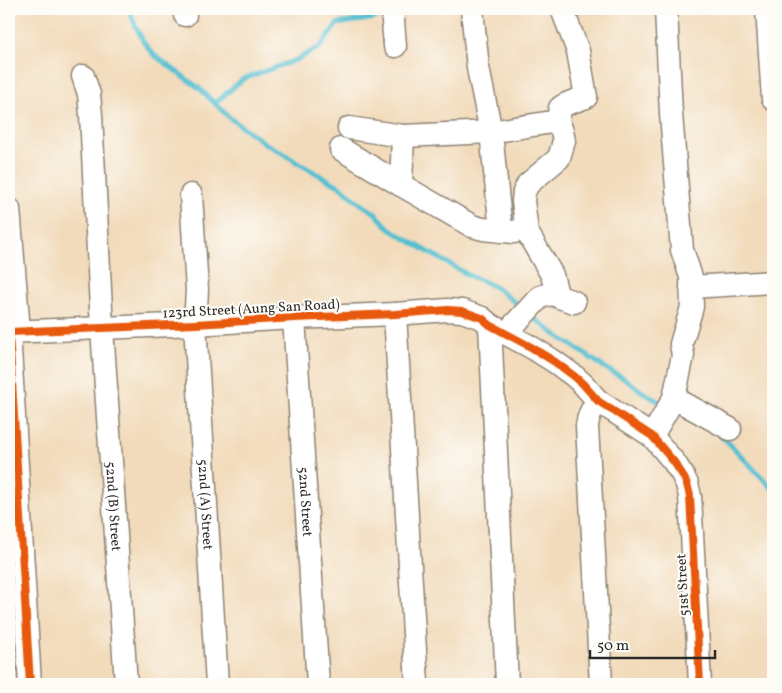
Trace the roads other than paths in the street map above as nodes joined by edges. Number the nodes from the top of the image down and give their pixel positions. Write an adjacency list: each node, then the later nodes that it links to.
1 (392, 9): 6 (street)
2 (472, 9): 11 (street)
3 (562, 9): 9 (street)
4 (666, 9): 20 (street)
5 (767, 9): 8 (street)
6 (395, 46)
7 (83, 76): 24 (street, 52nd (B) Street)
8 (773, 99)
9 (558, 121): 11 (street); 18 (street)
10 (349, 128): 12 (street)
11 (491, 132): 12 (street); 17 (street)
12 (403, 136): 14 (street)
13 (341, 149): 14 (street)
14 (401, 185): 17 (street)
15 (191, 195): 23 (street, 52nd (A) Street)
16 (9, 209): 26 (street)
17 (501, 231): 18 (street)
18 (527, 232): 25 (street)
19 (773, 282): 20 (street)
20 (691, 287): 28 (street)
21 (394, 314): 22 (street, 123rd Street (Aung San Road)); 25 (street, 123rd Street (Aung San Road)); 36 (street)
22 (294, 318): 23 (street, 123rd Street (Aung San Road)); 35 (street, 52nd Street)
23 (195, 324): 24 (street, 123rd Street (Aung San Road)); 34 (street, 52nd (A) Street)
24 (102, 328): 26 (street, 123rd Street (Aung San Road)); 33 (street, 52nd (B) Street)
25 (503, 329): 27 (street, 123rd Street (Aung San Road)); 37 (street)
26 (14, 332): 32 (street)
27 (598, 401): 30 (street, 123rd Street (Aung San Road)); 38 (street)
28 (672, 401): 29 (street); 30 (street)
29 (730, 429)
30 (655, 432): 31 (street, 123rd Street (Aung San Road))
31 (687, 484): 39 (street, 51st Street)
32 (30, 684)
33 (126, 684)
34 (217, 684)
35 (318, 684)
36 (417, 684)
37 (508, 684)
38 (601, 684)
39 (700, 684)

